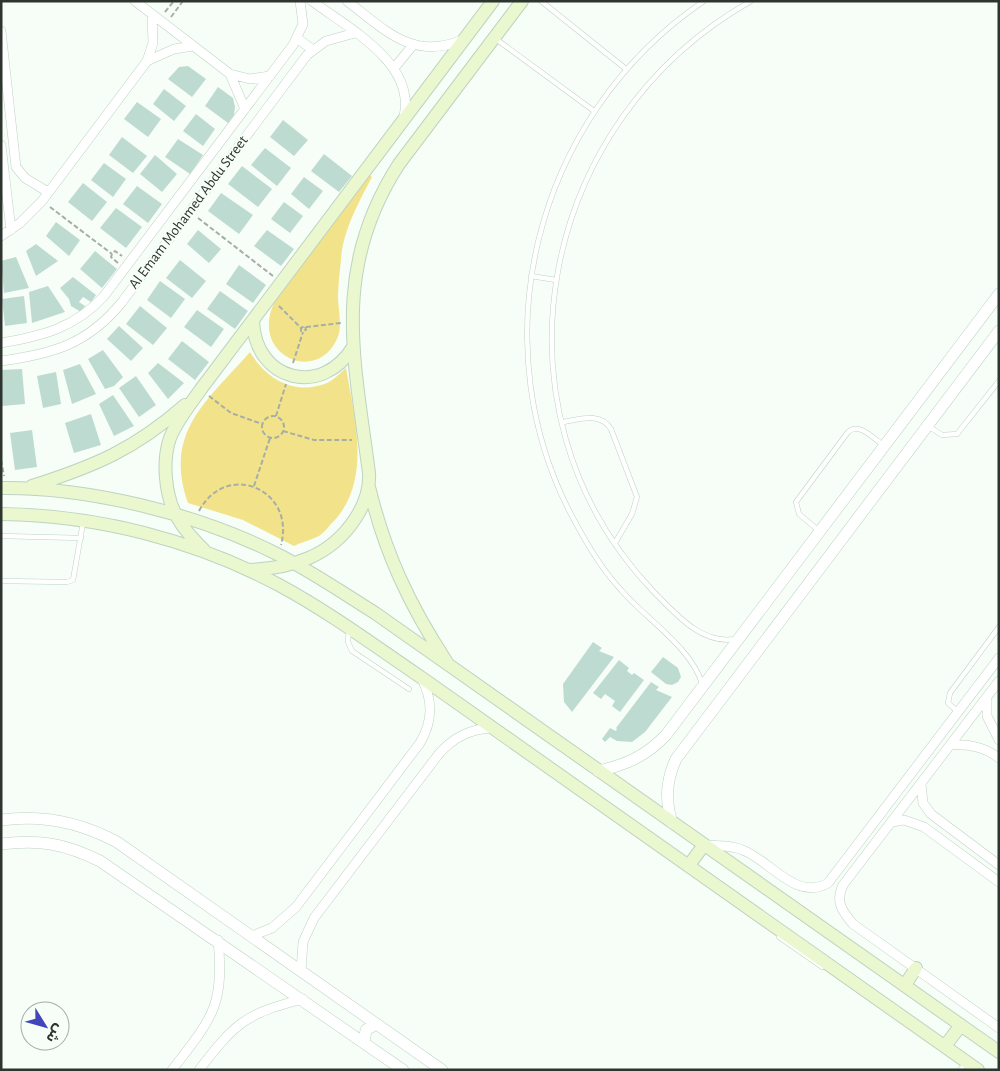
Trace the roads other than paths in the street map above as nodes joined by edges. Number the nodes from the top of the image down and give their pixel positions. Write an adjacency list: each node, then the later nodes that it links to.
1 (134, 1): 10 (street)
2 (300, 1): 14 (street, Al Emam Mohamed Abdu Street)
3 (312, 1): 12 (street)
4 (347, 1): 16 (street)
5 (493, 1): 15 (main road)
6 (522, 1): 13 (main road)
7 (540, 1): 21 (lane)
8 (704, 1): 21 (lane)
9 (751, 1): 34 (lane)
10 (159, 20): 17 (street); 19 (street)
11 (1, 31): 28 (street)
12 (355, 33): 18 (street, Al Emam Mohamed Abdu Street); 20 (street)
13 (494, 38): 25 (lane); 40 (main road)
14 (298, 39): 18 (street); 23 (street, Al Emam Mohamed Abdu Street)
15 (465, 39): 16 (street); 26 (main road)
16 (413, 45): 20 (street)
17 (193, 46): 19 (street); 22 (street)
18 (313, 50): 42 (street, Al Emam Mohamed Abdu Street)
19 (146, 62): 30 (street)
20 (395, 67): 26 (street)
21 (626, 69): 25 (lane)
22 (230, 74): 23 (street); 24 (street)
23 (270, 76): 24 (street, Al Emam Mohamed Abdu Street)
24 (245, 109): 38 (street, Al Emam Mohamed Abdu Street)
25 (594, 110): 33 (lane)
26 (404, 120): 36 (main road)
27 (1, 145): 29 (street)
28 (19, 173): 29 (street); 30 (street)
29 (5, 176): 31 (street)
30 (48, 192): 31 (street)
31 (11, 230): 32 (street)
32 (1, 236)
33 (531, 276): 34 (lane); 69 (lane)
34 (556, 280): 45 (lane)
35 (999, 294): 39 (street)
36 (253, 321): 40 (main road); 44 (main road)
37 (999, 331): 41 (street)
38 (1, 343)
39 (960, 345): 41 (street); 47 (street)
40 (353, 347): 48 (main road)
41 (978, 358): 46 (street)
42 (1, 361)
43 (999, 381): 46 (lane)
44 (201, 389): 50 (main road); 52 (main road)
45 (562, 422): 57 (lane); 57 (lane)
46 (927, 425): 81 (street)
47 (884, 446): 54 (street); 54 (lane)
48 (369, 487): 59 (main road); 66 (main road)
49 (4, 488): 50 (main road)
50 (28, 488): 52 (main road)
51 (1, 514): 53 (main road)
52 (176, 516): 58 (main road); 59 (main road)
53 (84, 520): 56 (lane); 58 (main road)
54 (820, 531): 64 (street)
55 (1, 536): 56 (lane)
56 (81, 538): 61 (lane)
57 (615, 543): 64 (lane)
58 (208, 552): 60 (main road)
59 (296, 564): 60 (main road); 66 (main road)
60 (249, 570): 63 (main road)
61 (1, 581)
62 (999, 627): 72 (lane)
63 (349, 628): 67 (main road); 70 (lane)
64 (739, 639): 69 (street)
65 (999, 658): 72 (street)
66 (450, 668): 77 (main road)
67 (422, 678): 73 (main road); 89 (street)
68 (999, 681): 71 (street)
69 (703, 686): 77 (street)
70 (409, 689)
71 (987, 697): 74 (street); 75 (street)
72 (958, 712): 86 (street)
73 (492, 728): 84 (main road); 92 (street)
74 (999, 740)
75 (951, 744): 76 (street); 78 (street)
76 (999, 758)
77 (598, 771): 81 (main road)
78 (921, 784): 80 (street); 85 (street)
79 (1, 820): 89 (street)
80 (892, 822): 87 (street); 88 (street)
81 (672, 823): 83 (main road)
82 (1, 844): 90 (street)
83 (704, 845): 84 (main road); 86 (street); 93 (main road)
84 (689, 865): 101 (main road)
85 (999, 865)
86 (833, 878): 88 (street)
87 (999, 882)
88 (843, 885): 91 (street)
89 (252, 936): 92 (street)
90 (218, 940): 94 (street); 104 (street)
91 (916, 968): 93 (main road); 99 (street)
92 (301, 971): 95 (street)
93 (905, 985): 98 (main road)
94 (303, 999): 96 (street); 105 (street)
95 (347, 1003): 96 (street); 97 (street)
96 (335, 1022): 100 (street)
97 (376, 1024): 100 (street); 107 (street)
98 (961, 1025): 101 (main road); 102 (main road)
99 (999, 1028)
100 (364, 1042): 106 (street)
101 (945, 1046): 103 (main road)
102 (999, 1052)
103 (963, 1066): 108 (main road)
104 (172, 1070)
105 (199, 1070)
106 (403, 1070)
107 (442, 1070)
108 (978, 1070)

